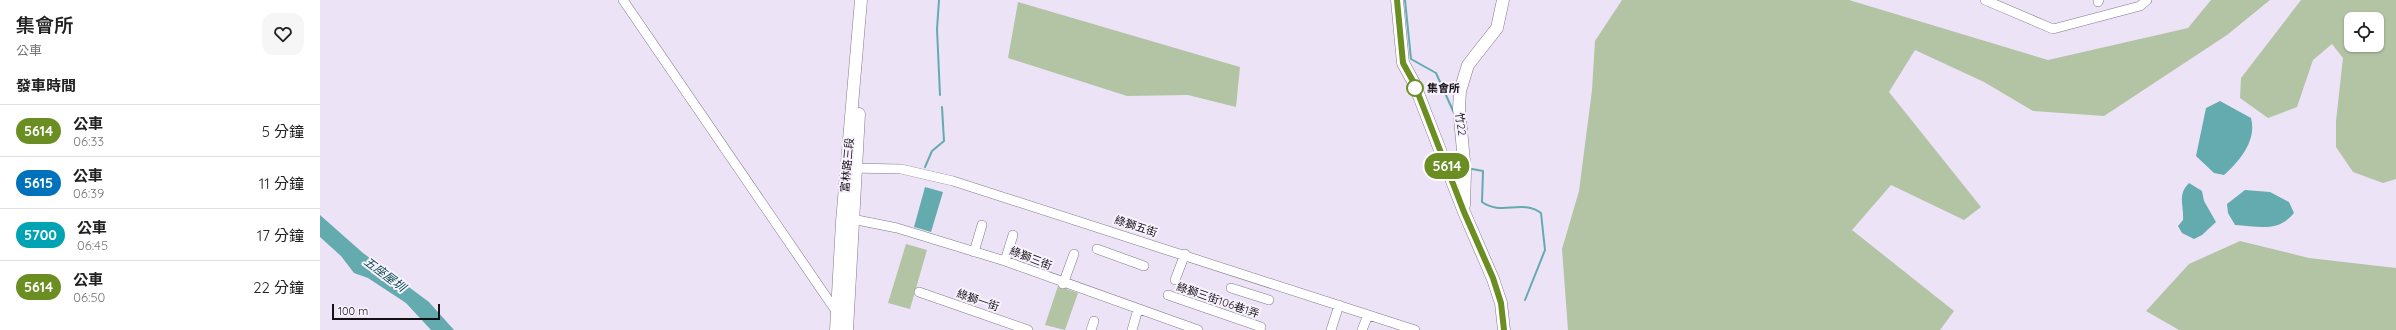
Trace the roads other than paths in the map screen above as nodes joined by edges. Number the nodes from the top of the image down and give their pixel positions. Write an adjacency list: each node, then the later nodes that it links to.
1 (623, 0): 27 (street)
2 (861, 0): 8 (main road, 富林路三段)
3 (869, 0): 8 (main road, 富林路三段)
4 (1397, 0): 9 (main road)
5 (1503, 0): 9 (main road, 竹22 / 竹22)
6 (1985, 0): 7 (street)
7 (2147, 0)
8 (851, 168): 10 (main road, 富林路三段); 16 (street, 綠獅五街); 27 (main road, 富林路三段)
9 (1464, 212): 38 (main road)
10 (852, 219): 14 (street, 綠獅三街); 31 (main road, 富林路三段)
11 (982, 225): 14 (street)
12 (1013, 235): 17 (street)
13 (1097, 249): 18 (street)
14 (974, 252): 17 (street, 綠獅三街)
15 (1074, 254): 20 (street)
16 (1185, 254): 19 (street); 25 (street, 綠獅五街)
17 (1005, 261): 20 (street, 綠獅三街)
18 (1144, 266)
19 (1175, 280)
20 (1063, 284): 26 (street, 綠獅三街)
21 (1232, 288): 24 (street)
22 (919, 292): 32 (street, 綠獅一街)
23 (1168, 295): 30 (street, 綠獅三街106巷1弄)
24 (1269, 300)
25 (1339, 305): 28 (street, 綠獅五街); 35 (street)
26 (1138, 309): 33 (street); 34 (street, 綠獅三街)
27 (837, 313): 31 (main road, 富林路三段)
28 (1368, 314): 29 (street, 綠獅五街); 36 (street)
29 (1389, 326): 37 (street, 綠獅五街)
30 (1261, 327)
31 (845, 329)
32 (1028, 330)
33 (1132, 330)
34 (1198, 330)
35 (1331, 330)
36 (1362, 330)
37 (1415, 330)
38 (1504, 330)

